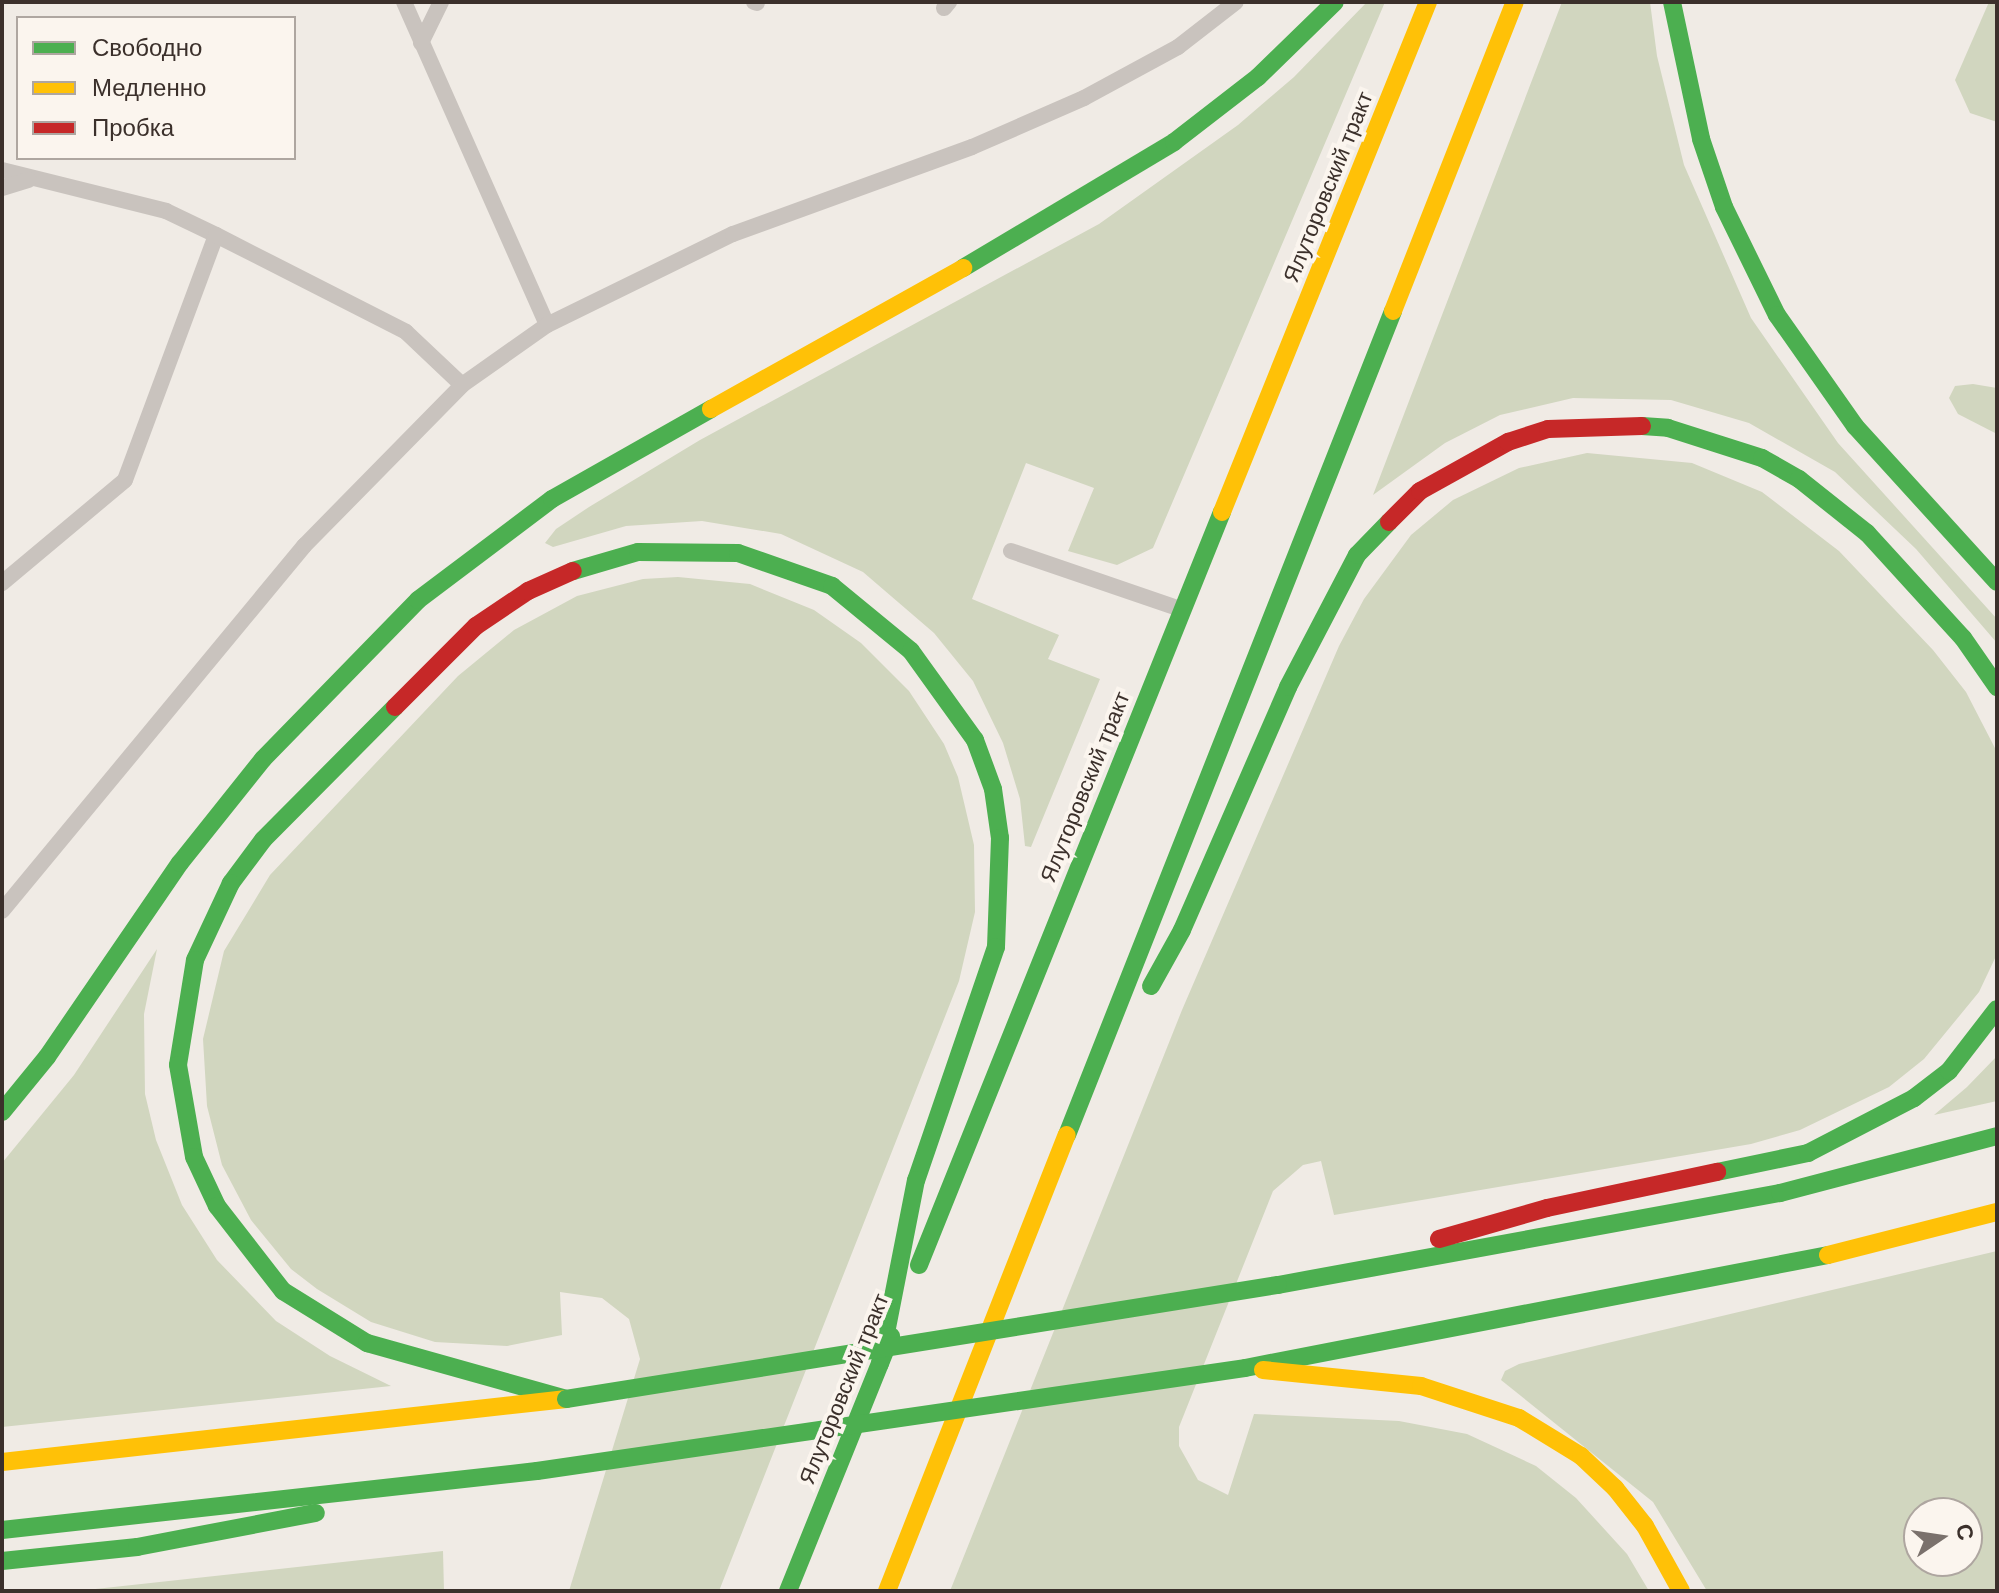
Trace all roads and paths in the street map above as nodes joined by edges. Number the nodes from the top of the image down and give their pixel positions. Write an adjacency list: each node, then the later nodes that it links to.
1 (404, 2): 8 (lane)
2 (441, 2): 8 (lane)
3 (1236, 2): 13 (lane)
4 (1335, 2): 22 (main road)
5 (1428, 2): 18 (main road, Ялуторовский тракт)
6 (1515, 2): 24 (main road)
7 (1672, 2): 16 (main road)
8 (421, 43): 13 (lane)
9 (2, 170): 10 (lane)
10 (29, 180): 11 (lane); 12 (lane)
11 (2, 188)
12 (216, 235): 14 (lane); 17 (lane)
13 (547, 325): 14 (lane)
14 (462, 385): 20 (lane)
15 (1011, 551): 18 (lane)
16 (1997, 582)
17 (2, 583)
18 (1182, 610): 27 (main road, Ялуторовский тракт)
19 (1997, 687): 24 (main road)
20 (2, 911)
21 (1997, 1009): 26 (main road)
22 (2, 1112)
23 (1997, 1136): 26 (main road)
24 (1057, 1160): 29 (main road)
25 (1997, 1212): 28 (main road)
26 (1278, 1285): 30 (main road, bridge)
27 (880, 1363): 30 (main road); 36 (main road, Ялуторовский тракт)
28 (1245, 1368): 32 (main road, bridge); 38 (main road)
29 (968, 1385): 33 (main road); 37 (main road)
30 (566, 1399): 31 (main road)
31 (2, 1462)
32 (515, 1475): 34 (main road); 35 (main road)
33 (937, 1518)
34 (2, 1530)
35 (2, 1561)
36 (788, 1591)
37 (887, 1591)
38 (1681, 1591)

